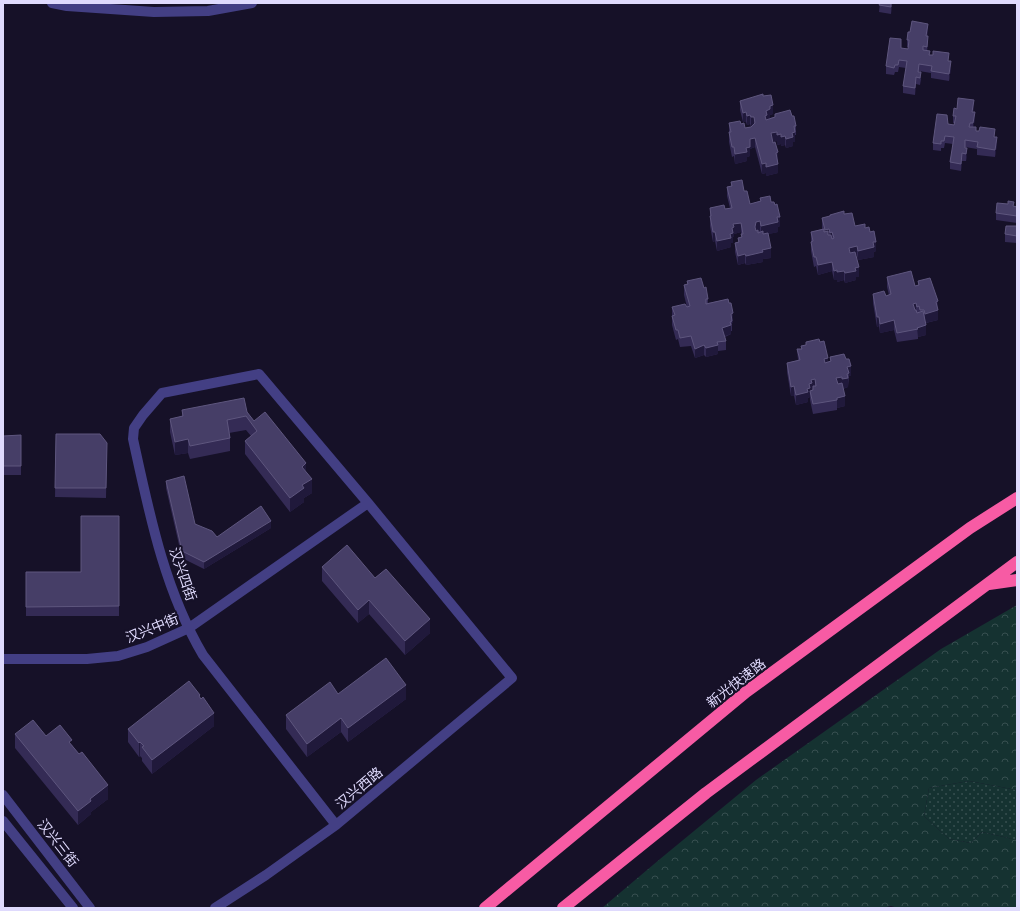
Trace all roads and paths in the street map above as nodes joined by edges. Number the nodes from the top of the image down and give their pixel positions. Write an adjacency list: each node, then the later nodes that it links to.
1 (48, 3): 2 (street)
2 (52, 3): 3 (street)
3 (252, 3)
4 (1017, 498): 18 (highway, 新光快速路)
5 (368, 503): 9 (street, 汉兴中街); 9 (street, 汉兴四街); 13 (street, 汉兴西路)
6 (1017, 562): 8 (highway)
7 (1017, 580): 8 (highway)
8 (986, 584): 19 (highway)
9 (189, 628): 10 (street, 汉兴中街); 13 (street, 汉兴四街)
10 (3, 659)
11 (3, 796): 16 (street, 汉兴三街)
12 (3, 821): 14 (street, 汉兴三街)
13 (336, 825): 17 (street, 汉兴西路)
14 (68, 903): 15 (street, 汉兴三街)
15 (74, 908)
16 (90, 908)
17 (215, 908)
18 (485, 908)
19 (563, 908)

